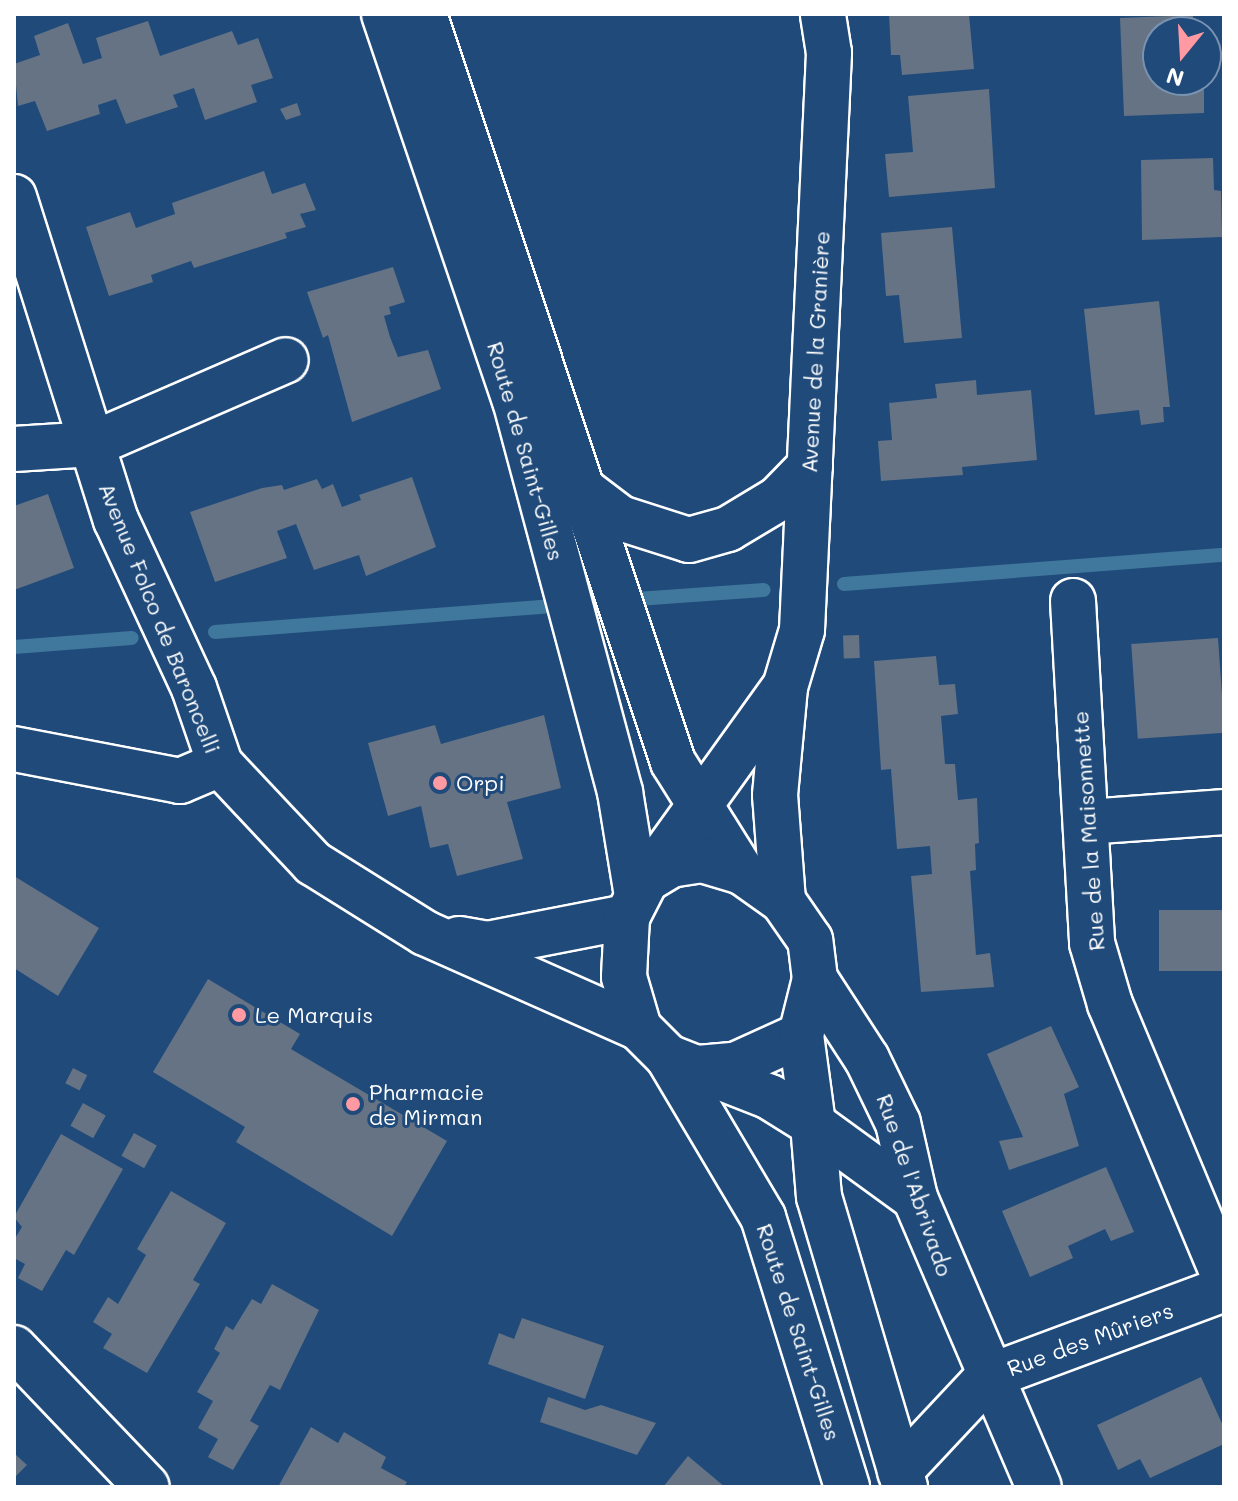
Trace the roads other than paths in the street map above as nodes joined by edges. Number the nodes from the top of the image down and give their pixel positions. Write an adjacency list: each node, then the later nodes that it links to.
1 (384, 14): 18 (street, Route de Saint-Gilles)
2 (424, 14): 9 (street, Route de Saint-Gilles)
3 (823, 14): 8 (street, Avenue de la Granière)
4 (14, 197): 6 (street, Avenue Folco de Baroncelli)
5 (286, 360): 6 (street)
6 (93, 444): 7 (street); 13 (street, Avenue Folco de Baroncelli)
7 (14, 449)
8 (810, 466): 9 (street); 11 (street, Avenue de la Granière)
9 (582, 489): 14 (street, Route de Saint-Gilles)
10 (1073, 601): 16 (street, Rue de la Maisonnette)
11 (785, 687): 14 (street, Avenue de la Granière); 19 (street, Avenue de la Granière)
12 (14, 749): 13 (street)
13 (220, 764): 20 (street)
14 (700, 804): 17 (street, Route de Saint-Gilles); 18 (street, Avenue de la Granière)
15 (1224, 812): 16 (street)
16 (1086, 822): 26 (street, Rue de la Maisonnette)
17 (742, 872): 18 (street); 19 (street)
18 (636, 897): 20 (street); 23 (street)
19 (783, 901): 21 (street)
20 (425, 933): 23 (street)
21 (815, 979): 22 (street); 25 (street, Rue de l'Abrivado)
22 (801, 1035): 23 (street); 24 (street)
23 (667, 1051): 24 (street); 32 (street, Route de Saint-Gilles)
24 (813, 1124): 25 (street); 30 (street)
25 (915, 1198): 29 (street, Rue de l'Abrivado)
26 (1224, 1277)
27 (1224, 1289): 29 (street, Rue des Mûriers)
28 (14, 1348): 31 (street)
29 (988, 1377): 30 (street, Rue des Mûriers); 33 (street, Rue de l'Abrivado)
30 (902, 1479)
31 (147, 1487)
32 (847, 1487)
33 (1039, 1487)

